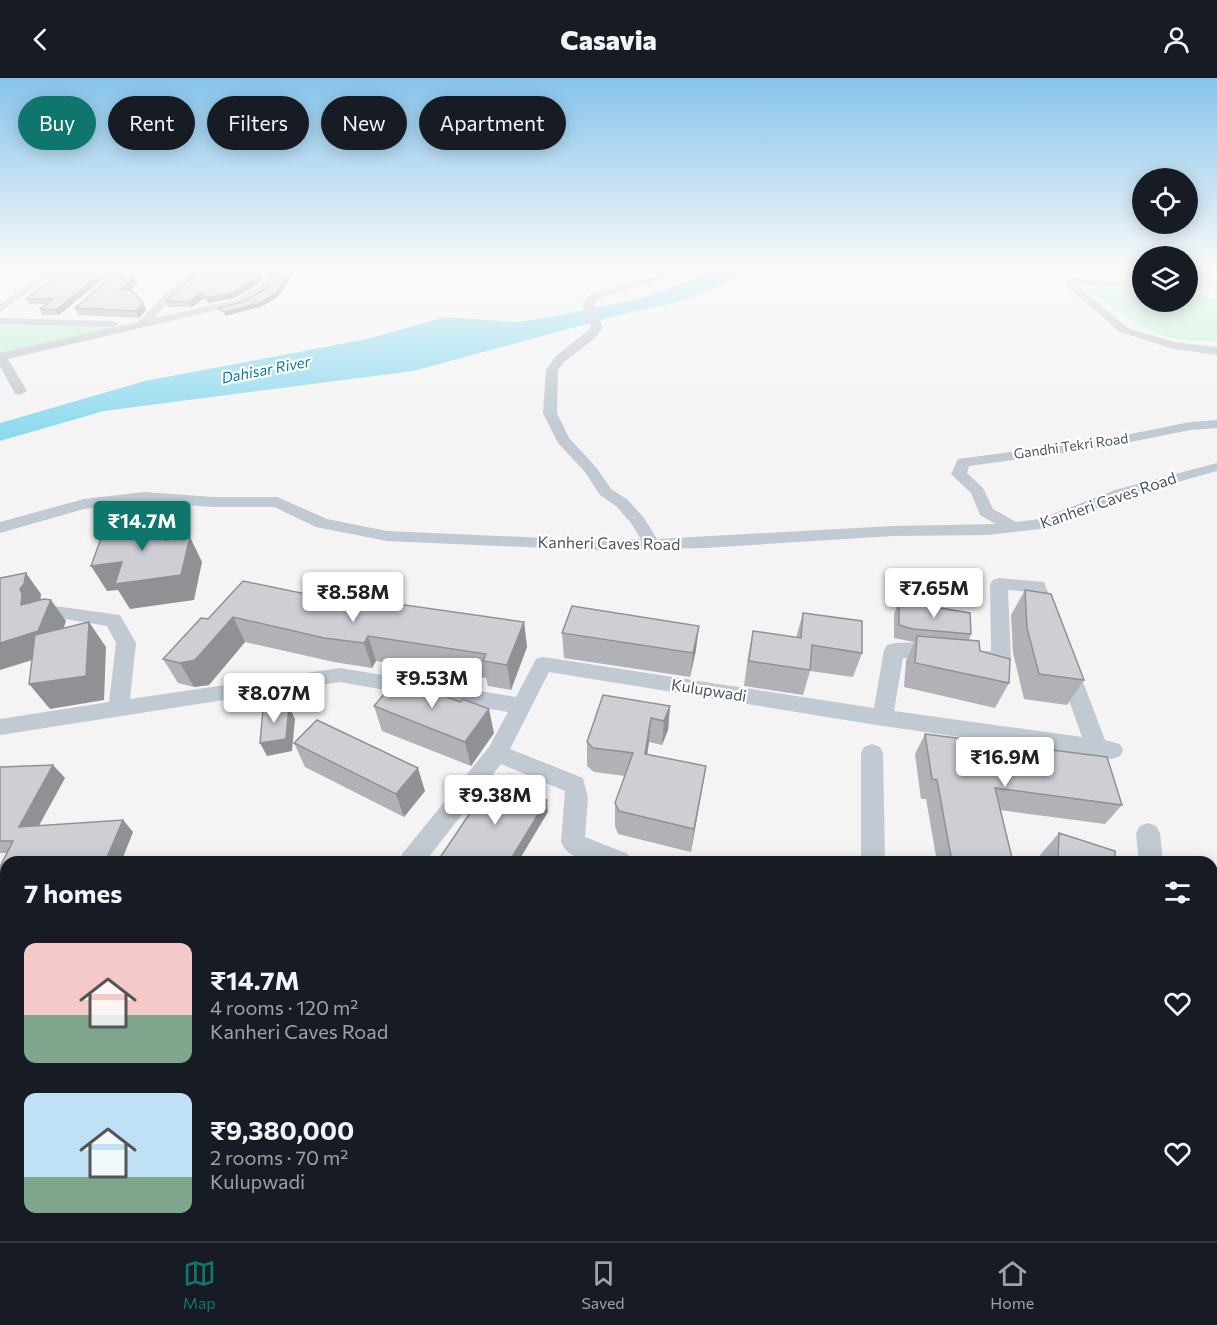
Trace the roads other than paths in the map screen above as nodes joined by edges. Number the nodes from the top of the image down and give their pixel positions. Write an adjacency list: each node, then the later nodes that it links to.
1 (71, 322): 5 (street)
2 (149, 322): 5 (street)
3 (595, 322): 13 (street)
4 (1115, 322): 6 (street)
5 (141, 324): 7 (street)
6 (1217, 351)
7 (1, 357): 8 (street)
8 (20, 391)
9 (1217, 424): 11 (street, Gandhi Tekri Road)
10 (1217, 467): 11 (street, Kanheri Caves Road)
11 (1013, 527): 13 (street, Kanheri Caves Road)
12 (0, 528): 13 (street, Kanheri Caves Road)
13 (652, 544)
14 (47, 611): 18 (street)
15 (1054, 631): 19 (street)
16 (1062, 652): 19 (street, Kulupwadi)
17 (522, 706): 18 (street); 19 (street, Kulupwadi); 21 (street, Kulupwadi)
18 (119, 709): 20 (street)
19 (883, 718)
20 (0, 727)
21 (497, 753): 24 (street, Kulupwadi); 25 (street)
22 (872, 753): 26 (street)
23 (1149, 833): 27 (street)
24 (416, 856)
25 (602, 856)
26 (873, 856)
27 (1151, 856)

